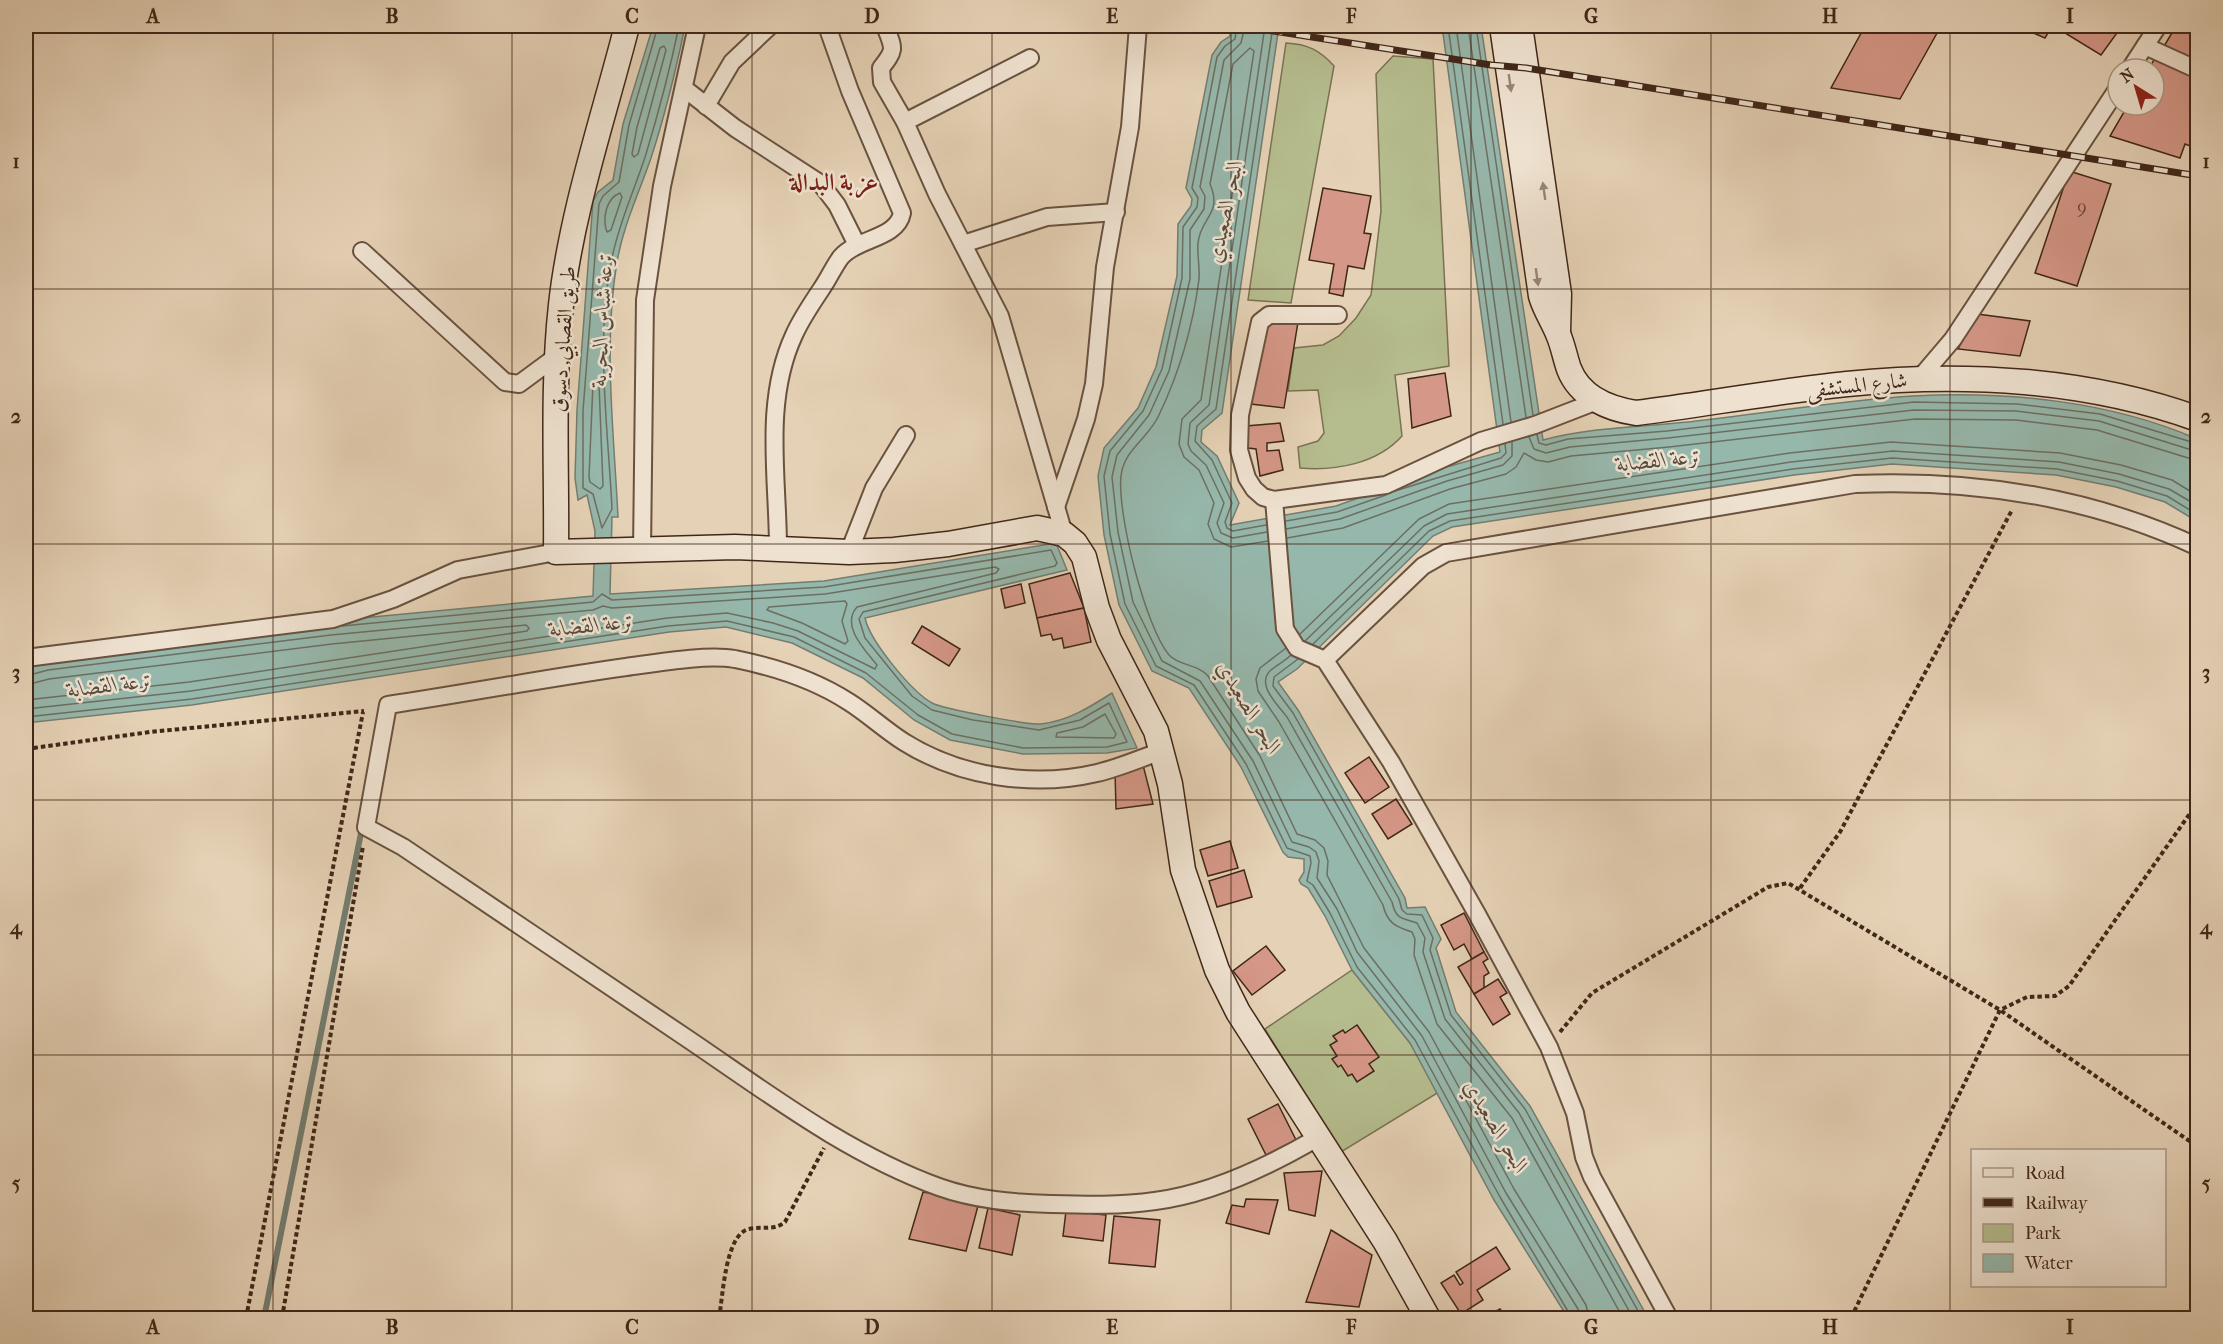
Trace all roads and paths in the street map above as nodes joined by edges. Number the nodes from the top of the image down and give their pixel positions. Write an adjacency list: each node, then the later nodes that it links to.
1 (627, 26): 24 (main road, طريق القصابي, دسوق)
2 (697, 26): 14 (street)
3 (770, 26): 15 (street)
4 (827, 26): 20 (street)
5 (885, 26): 17 (street)
6 (1138, 26): 18 (street)
7 (1502, 26): 23 (main road, شارع المستشفى, one-way to 23)
8 (1520, 26): 23 (main road, شارع المستشفى, one-way to 8)
9 (2158, 26): 10 (street)
10 (2145, 46): 11 (street); 13 (street)
11 (2138, 57)
12 (1030, 58): 17 (street)
13 (2198, 70)
14 (685, 89): 15 (street); 35 (street)
15 (706, 106): 20 (street)
16 (2106, 106): 25 (street)
17 (905, 122): 19 (street)
18 (1116, 212): 19 (street); 31 (street)
19 (963, 244): 31 (street)
20 (857, 245): 34 (street)
21 (362, 251): 24 (street)
22 (1338, 315): 30 (street)
23 (1558, 332): 26 (main road, شارع المستشفى)
24 (557, 356): 36 (main road, طريق القصابي, دسوق)
25 (1919, 379): 26 (main road, شارع المستشفى); 27 (main road, شارع المستشفى)
26 (1597, 401): 30 (street)
27 (2198, 418)
28 (906, 435): 37 (street)
29 (2022, 491): 33 (street); 39 (street); 46 (path)
30 (1274, 500): 39 (street)
31 (1056, 507): 32 (street)
32 (1064, 534): 37 (main road); 42 (main road)
33 (2198, 547)
34 (778, 548): 35 (main road); 37 (main road)
35 (632, 551): 36 (main road)
36 (556, 552): 38 (street)
37 (849, 552)
38 (26, 658)
39 (1325, 660): 48 (street)
40 (388, 705): 41 (path); 42 (street); 45 (street)
41 (363, 712): 43 (path); 52 (path)
42 (1159, 741): 50 (main road)
43 (26, 749)
44 (2198, 802): 47 (path)
45 (366, 827): 49 (street); 53 (path)
46 (1800, 888): 47 (path); 48 (path)
47 (2000, 1010): 51 (path); 57 (path)
48 (1549, 1047): 56 (street)
49 (831, 1134): 50 (street); 54 (path)
50 (1317, 1138): 55 (main road)
51 (2198, 1147)
52 (246, 1318)
53 (282, 1318)
54 (720, 1318)
55 (1428, 1318)
56 (1669, 1318)
57 (1851, 1318)

